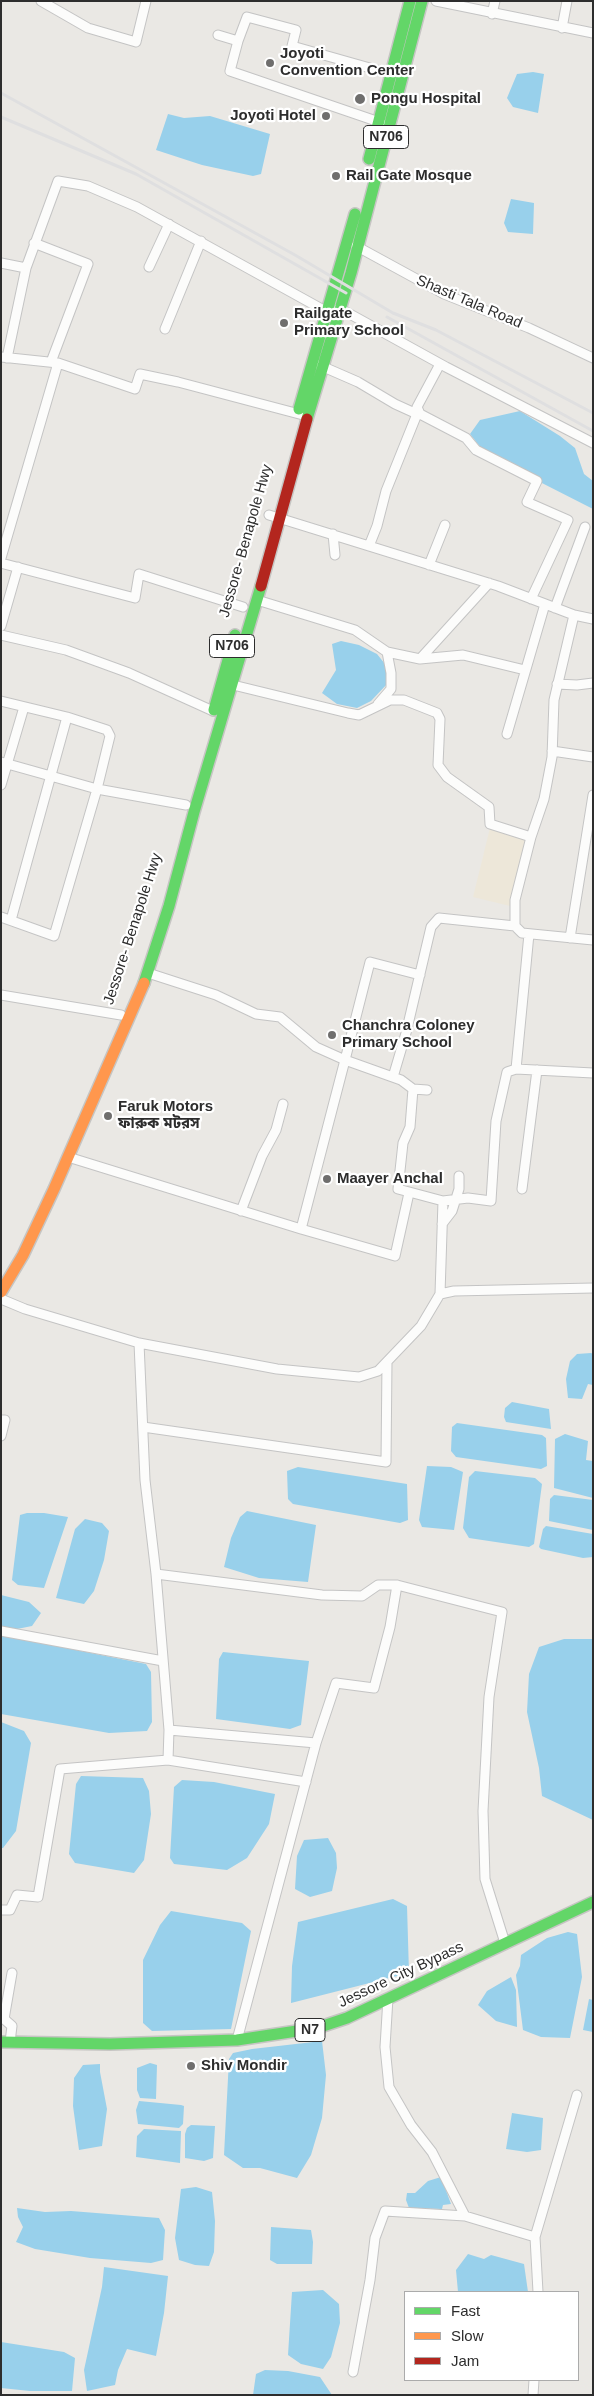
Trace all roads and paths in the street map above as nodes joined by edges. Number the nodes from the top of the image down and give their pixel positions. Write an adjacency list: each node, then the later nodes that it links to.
1 (41, 1): 2 (street)
2 (146, 1)
3 (410, 1): 13 (highway, N706)
4 (422, 1): 14 (highway, N706)
5 (436, 1): 8 (street)
6 (495, 1): 8 (street)
7 (567, 1): 9 (street)
8 (492, 14): 9 (street)
9 (562, 28): 10 (street)
10 (593, 33)
11 (218, 35): 12 (street)
12 (238, 41): 13 (street); 14 (street)
13 (391, 74): 14 (highway, N706)
14 (384, 123): 18 (highway, N706)
15 (169, 224): 16 (street); 17 (street); 20 (street)
16 (201, 241): 22 (street); 23 (street)
17 (34, 243): 21 (street); 27 (street)
18 (353, 244): 22 (highway, Jessore- Benapole Hwy / N706); 22 (highway, Jessore- Benapole Hwy / N706); 25 (street, Shasti Tala Road)
19 (1, 263): 21 (street)
20 (149, 267)
21 (26, 268): 24 (street)
22 (333, 310): 26 (highway, Jessore- Benapole Hwy / N706); 28 (street); 29 (highway, Jessore- Benapole Hwy / N706)
23 (165, 329)
24 (4, 357): 27 (street)
25 (593, 358)
26 (312, 362): 29 (street); 30 (highway, Jessore- Benapole Hwy / N706)
27 (54, 363): 30 (street); 38 (street)
28 (440, 364): 31 (street); 43 (street)
29 (324, 366): 30 (highway, Jessore- Benapole Hwy / N706); 36 (street)
30 (303, 415): 32 (highway, Jessore- Benapole Hwy / N706)
31 (593, 442)
32 (275, 517): 35 (street); 44 (highway, Jessore- Benapole Hwy / N706); 46 (highway, Jessore- Benapole Hwy / N706)
33 (445, 525): 40 (street)
34 (585, 527): 47 (street)
35 (333, 534): 36 (street); 37 (street)
36 (369, 546): 40 (street)
37 (335, 555)
38 (1, 558)
39 (1, 563): 41 (street)
40 (429, 565): 42 (street)
41 (18, 567): 46 (street); 50 (street)
42 (489, 583): 43 (street); 53 (street)
43 (531, 599): 45 (street)
44 (257, 600): 52 (street); 57 (highway, Jessore- Benapole Hwy / N706)
45 (545, 604): 47 (street); 54 (street)
46 (243, 607): 61 (highway, Jessore- Benapole Hwy / N706)
47 (555, 608): 48 (street)
48 (574, 615): 49 (street); 56 (street)
49 (593, 620)
50 (1, 626)
51 (1, 635): 61 (street)
52 (387, 652): 53 (street); 59 (street)
53 (420, 659): 54 (street)
54 (525, 670): 63 (street)
55 (593, 683): 56 (street)
56 (557, 684): 64 (street)
57 (233, 685): 59 (street); 79 (highway, Jessore- Benapole Hwy / N706)
58 (1, 700): 60 (street)
59 (377, 706): 72 (street)
60 (24, 707): 62 (street); 66 (street)
61 (213, 711): 71 (highway, Jessore- Benapole Hwy / N706)
62 (67, 717): 67 (street); 69 (street)
63 (507, 734)
64 (552, 751): 65 (street); 72 (street)
65 (593, 756)
66 (5, 762): 67 (street); 68 (street)
67 (51, 777): 69 (street); 74 (street)
68 (1, 785)
69 (97, 789): 71 (street); 74 (street)
70 (593, 795): 77 (street)
71 (186, 805): 82 (highway, Jessore- Benapole Hwy / N706)
72 (531, 837): 75 (street)
73 (1, 917): 74 (street)
74 (11, 920)
75 (515, 926): 76 (street); 80 (street)
76 (529, 934): 77 (street); 84 (street)
77 (570, 938): 78 (street)
78 (593, 940)
79 (148, 973): 83 (street); 91 (highway, Jessore- Benapole Hwy / N706)
80 (420, 975): 83 (street); 87 (street)
81 (1, 995): 82 (street)
82 (121, 1015): 99 (highway, Jessore- Benapole Hwy / N706)
83 (345, 1060): 87 (street); 98 (street)
84 (516, 1069): 85 (street); 95 (street)
85 (538, 1070): 86 (street); 93 (street)
86 (593, 1073)
87 (393, 1077): 88 (street)
88 (413, 1089): 89 (street); 94 (street)
89 (427, 1090)
90 (283, 1104): 96 (street)
91 (68, 1157): 96 (street); 101 (highway, Jessore- Benapole Hwy / N706)
92 (459, 1176): 97 (street)
93 (522, 1189)
94 (409, 1193): 95 (street); 98 (street)
95 (442, 1201): 97 (street)
96 (241, 1211): 98 (street)
97 (442, 1224): 102 (street)
98 (301, 1229)
99 (1, 1272)
100 (593, 1288): 102 (street)
101 (1, 1292)
102 (440, 1294): 105 (street)
103 (1, 1299): 104 (street)
104 (139, 1343): 105 (street); 107 (street)
105 (387, 1362): 107 (street)
106 (1, 1420): 108 (street)
107 (143, 1427): 109 (street)
108 (1, 1436)
109 (156, 1574): 110 (street); 112 (street)
110 (397, 1585): 114 (street); 119 (street)
111 (3, 1632): 112 (street)
112 (163, 1661): 113 (street)
113 (169, 1730): 114 (street); 115 (street)
114 (316, 1743): 116 (street)
115 (168, 1760): 116 (street); 118 (street)
116 (306, 1782): 122 (street)
117 (593, 1902): 119 (highway, Jessore City Bypass / N7)
118 (1, 1910)
119 (505, 1943): 121 (highway, Jessore City Bypass / N7)
120 (12, 1973): 123 (street)
121 (388, 1997): 122 (highway, Jessore City Bypass / N7); 125 (street)
122 (238, 2040): 123 (highway, Jessore City Bypass / N7)
123 (6, 2042)
124 (577, 2095): 126 (street)
125 (465, 2216): 126 (street); 128 (street)
126 (535, 2237): 127 (street)
127 (538, 2291)
128 (353, 2372)
129 (534, 2381): 130 (street)
130 (533, 2395)

